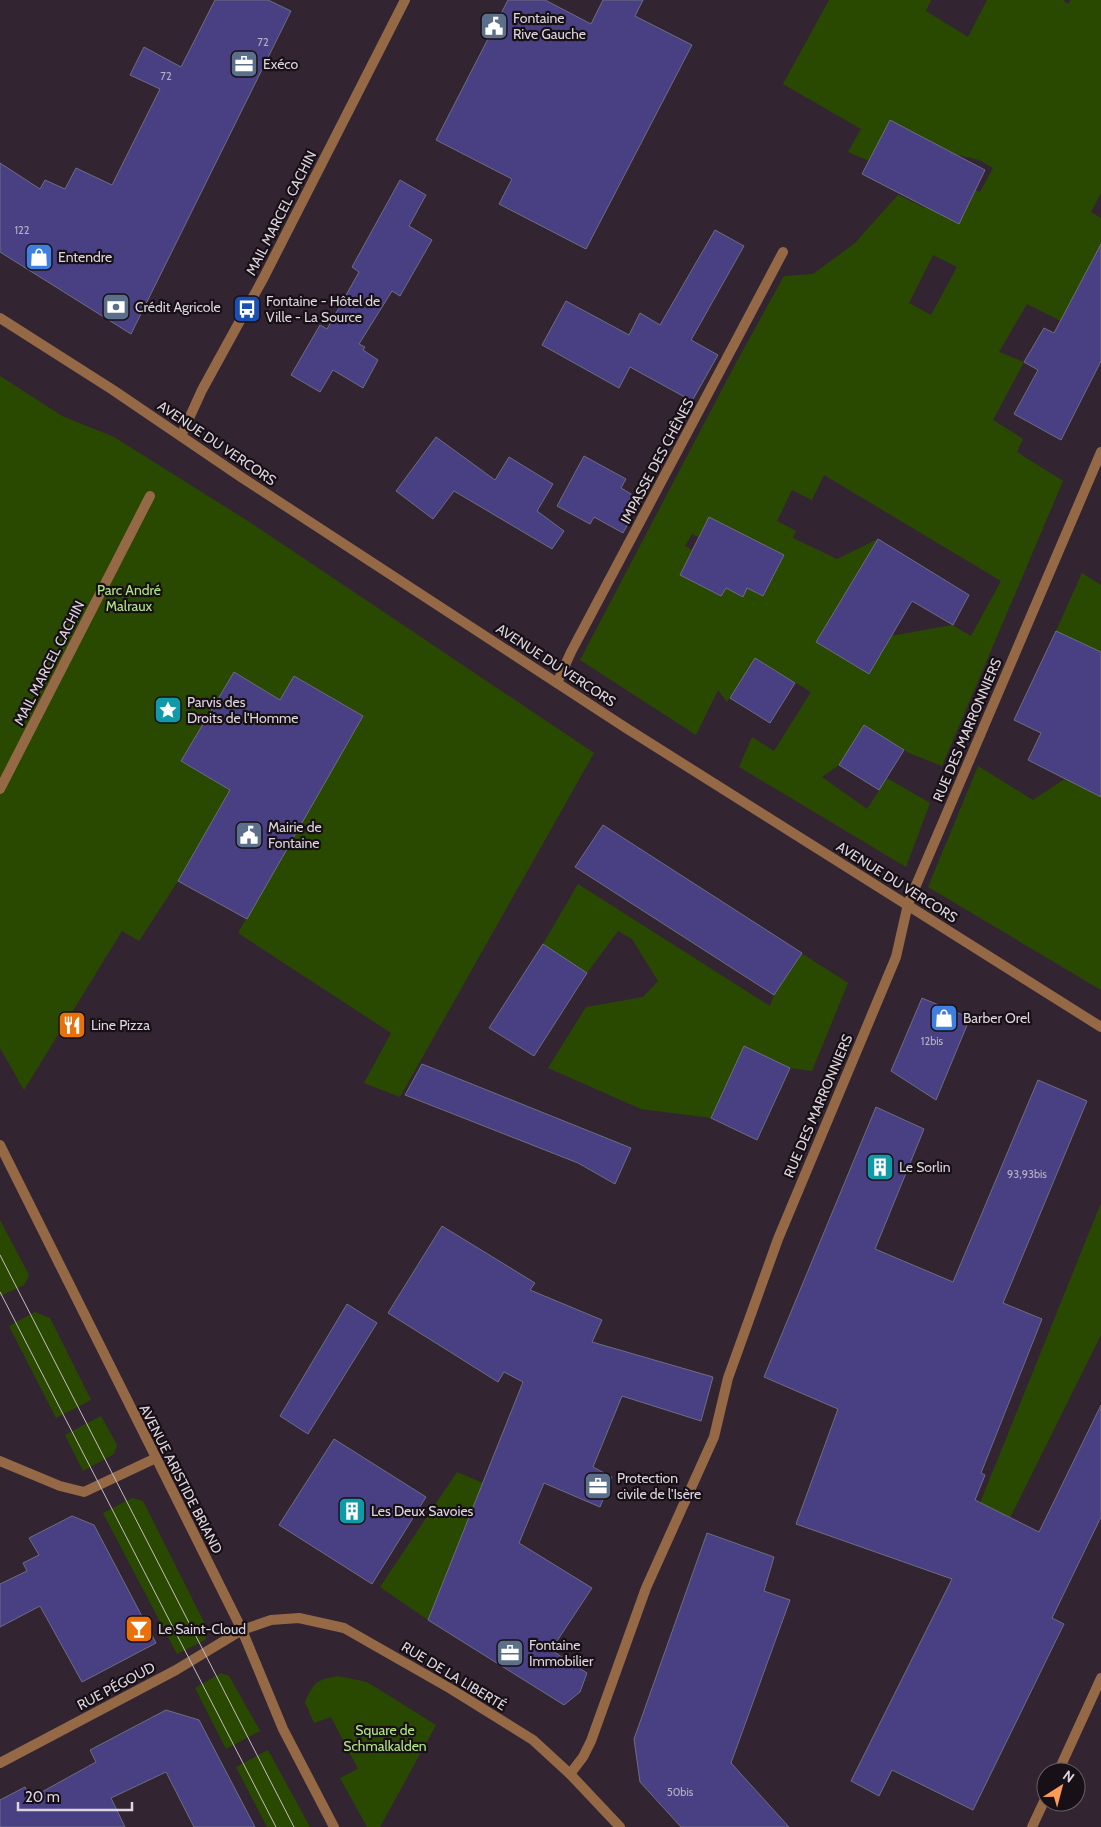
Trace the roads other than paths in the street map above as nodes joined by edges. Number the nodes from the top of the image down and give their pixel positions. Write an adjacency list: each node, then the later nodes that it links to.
1 (405, 0): 4 (street, MAIL MARCEL CACHIN)
2 (783, 252): 7 (street, IMPASSE DES CHÊNES)
3 (0, 318): 4 (street, AVENUE DU VERCORS)
4 (181, 436): 7 (street, AVENUE DU VERCORS)
5 (1101, 452): 9 (street, RUE DES MARRONNIERS)
6 (150, 496): 8 (street, MAIL MARCEL CACHIN)
7 (557, 683): 9 (street, AVENUE DU VERCORS)
8 (0, 789)
9 (908, 904): 10 (street, AVENUE DU VERCORS); 18 (street, RUE DES MARRONNIERS)
10 (1101, 1027)
11 (0, 1145): 12 (street, AVENUE ARISTIDE BRIAND)
12 (156, 1458): 13 (street); 14 (street, AVENUE ARISTIDE BRIAND)
13 (0, 1461)
14 (242, 1630): 17 (street, RUE PÉGOUD); 18 (street, RUE DE LA LIBERTÉ); 20 (street, AVENUE ARISTIDE BRIAND)
15 (1101, 1678): 16 (street)
16 (1063, 1762)
17 (0, 1763)
18 (570, 1774): 21 (street, RUE DE LA LIBERTÉ)
19 (1039, 1812): 22 (street)
20 (334, 1827)
21 (620, 1827)
22 (1032, 1827)

